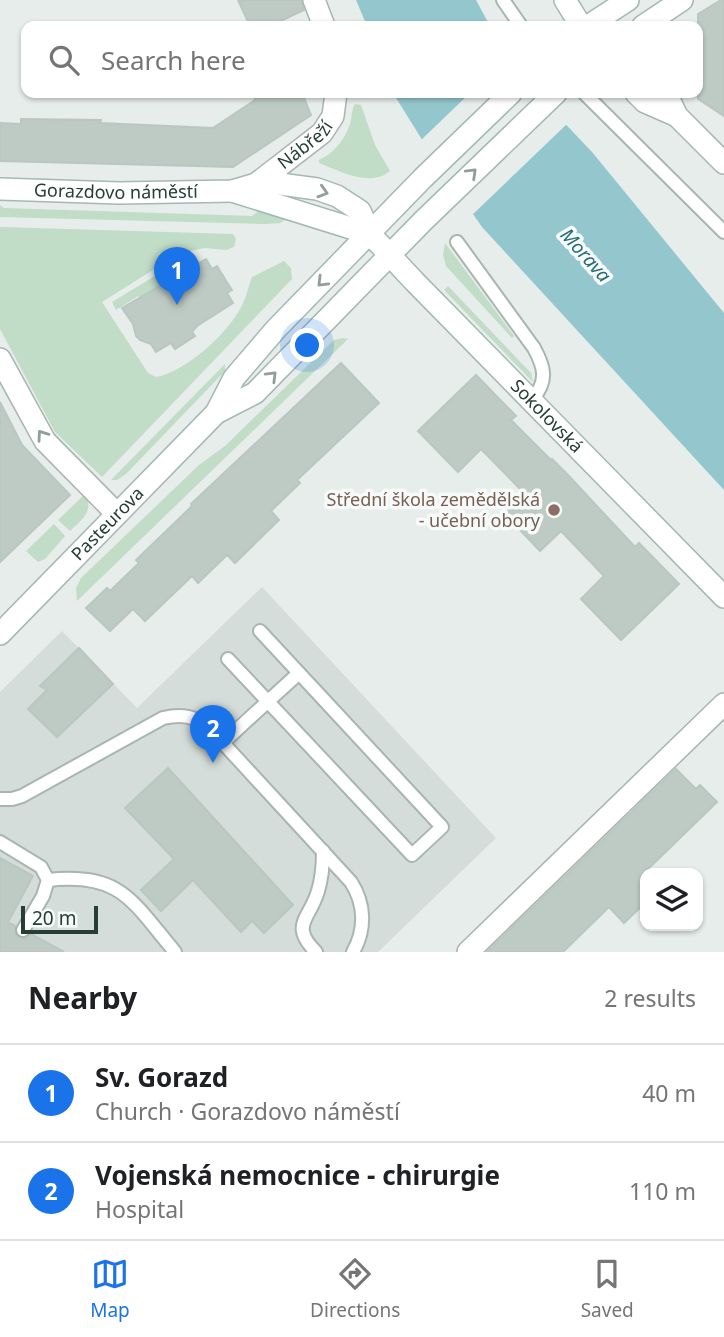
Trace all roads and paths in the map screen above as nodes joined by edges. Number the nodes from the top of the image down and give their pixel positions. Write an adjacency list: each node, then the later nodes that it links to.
1 (314, 0): 6 (street)
2 (503, 0): 7 (lane)
3 (565, 0): 8 (street)
4 (682, 0): 10 (street)
5 (619, 9): 9 (street)
6 (322, 21)
7 (518, 21)
8 (578, 21)
9 (597, 21)
10 (650, 21)
11 (335, 98): 19 (street, Nábřeží)
12 (506, 98): 23 (street)
13 (551, 98): 25 (street, one-way to 13)
14 (589, 98): 22 (lane)
15 (641, 98): 17 (street)
16 (668, 98): 17 (street)
17 (677, 116): 18 (street)
18 (724, 163)
19 (256, 184): 21 (street); 23 (street, Sokolovská, one-way to 23)
20 (0, 189): 21 (street, Gorazdovo náměstí)
21 (232, 191): 23 (street)
22 (724, 232)
23 (370, 234): 25 (street, Sokolovská); 28 (street, one-way to 28)
24 (457, 242): 27 (lane)
25 (390, 255): 27 (street, Sokolovská); 28 (street, one-way to 25)
26 (0, 359): 29 (street, one-way to 26)
27 (532, 400): 30 (street, Sokolovská)
28 (216, 413): 29 (street, Pasteurova)
29 (117, 514): 32 (street, Pasteurova)
30 (724, 597)
31 (260, 631): 34 (lane)
32 (0, 634)
33 (228, 659): 35 (lane)
34 (299, 673): 35 (lane); 35 (lane)
35 (268, 702): 37 (lane)
36 (724, 704): 46 (street)
37 (223, 743): 38 (lane); 40 (lane)
38 (0, 799)
39 (0, 842): 41 (lane)
40 (323, 851): 44 (lane); 45 (lane)
41 (48, 880): 42 (lane); 43 (lane)
42 (23, 930)
43 (175, 952)
44 (316, 952)
45 (353, 952)
46 (468, 952)

